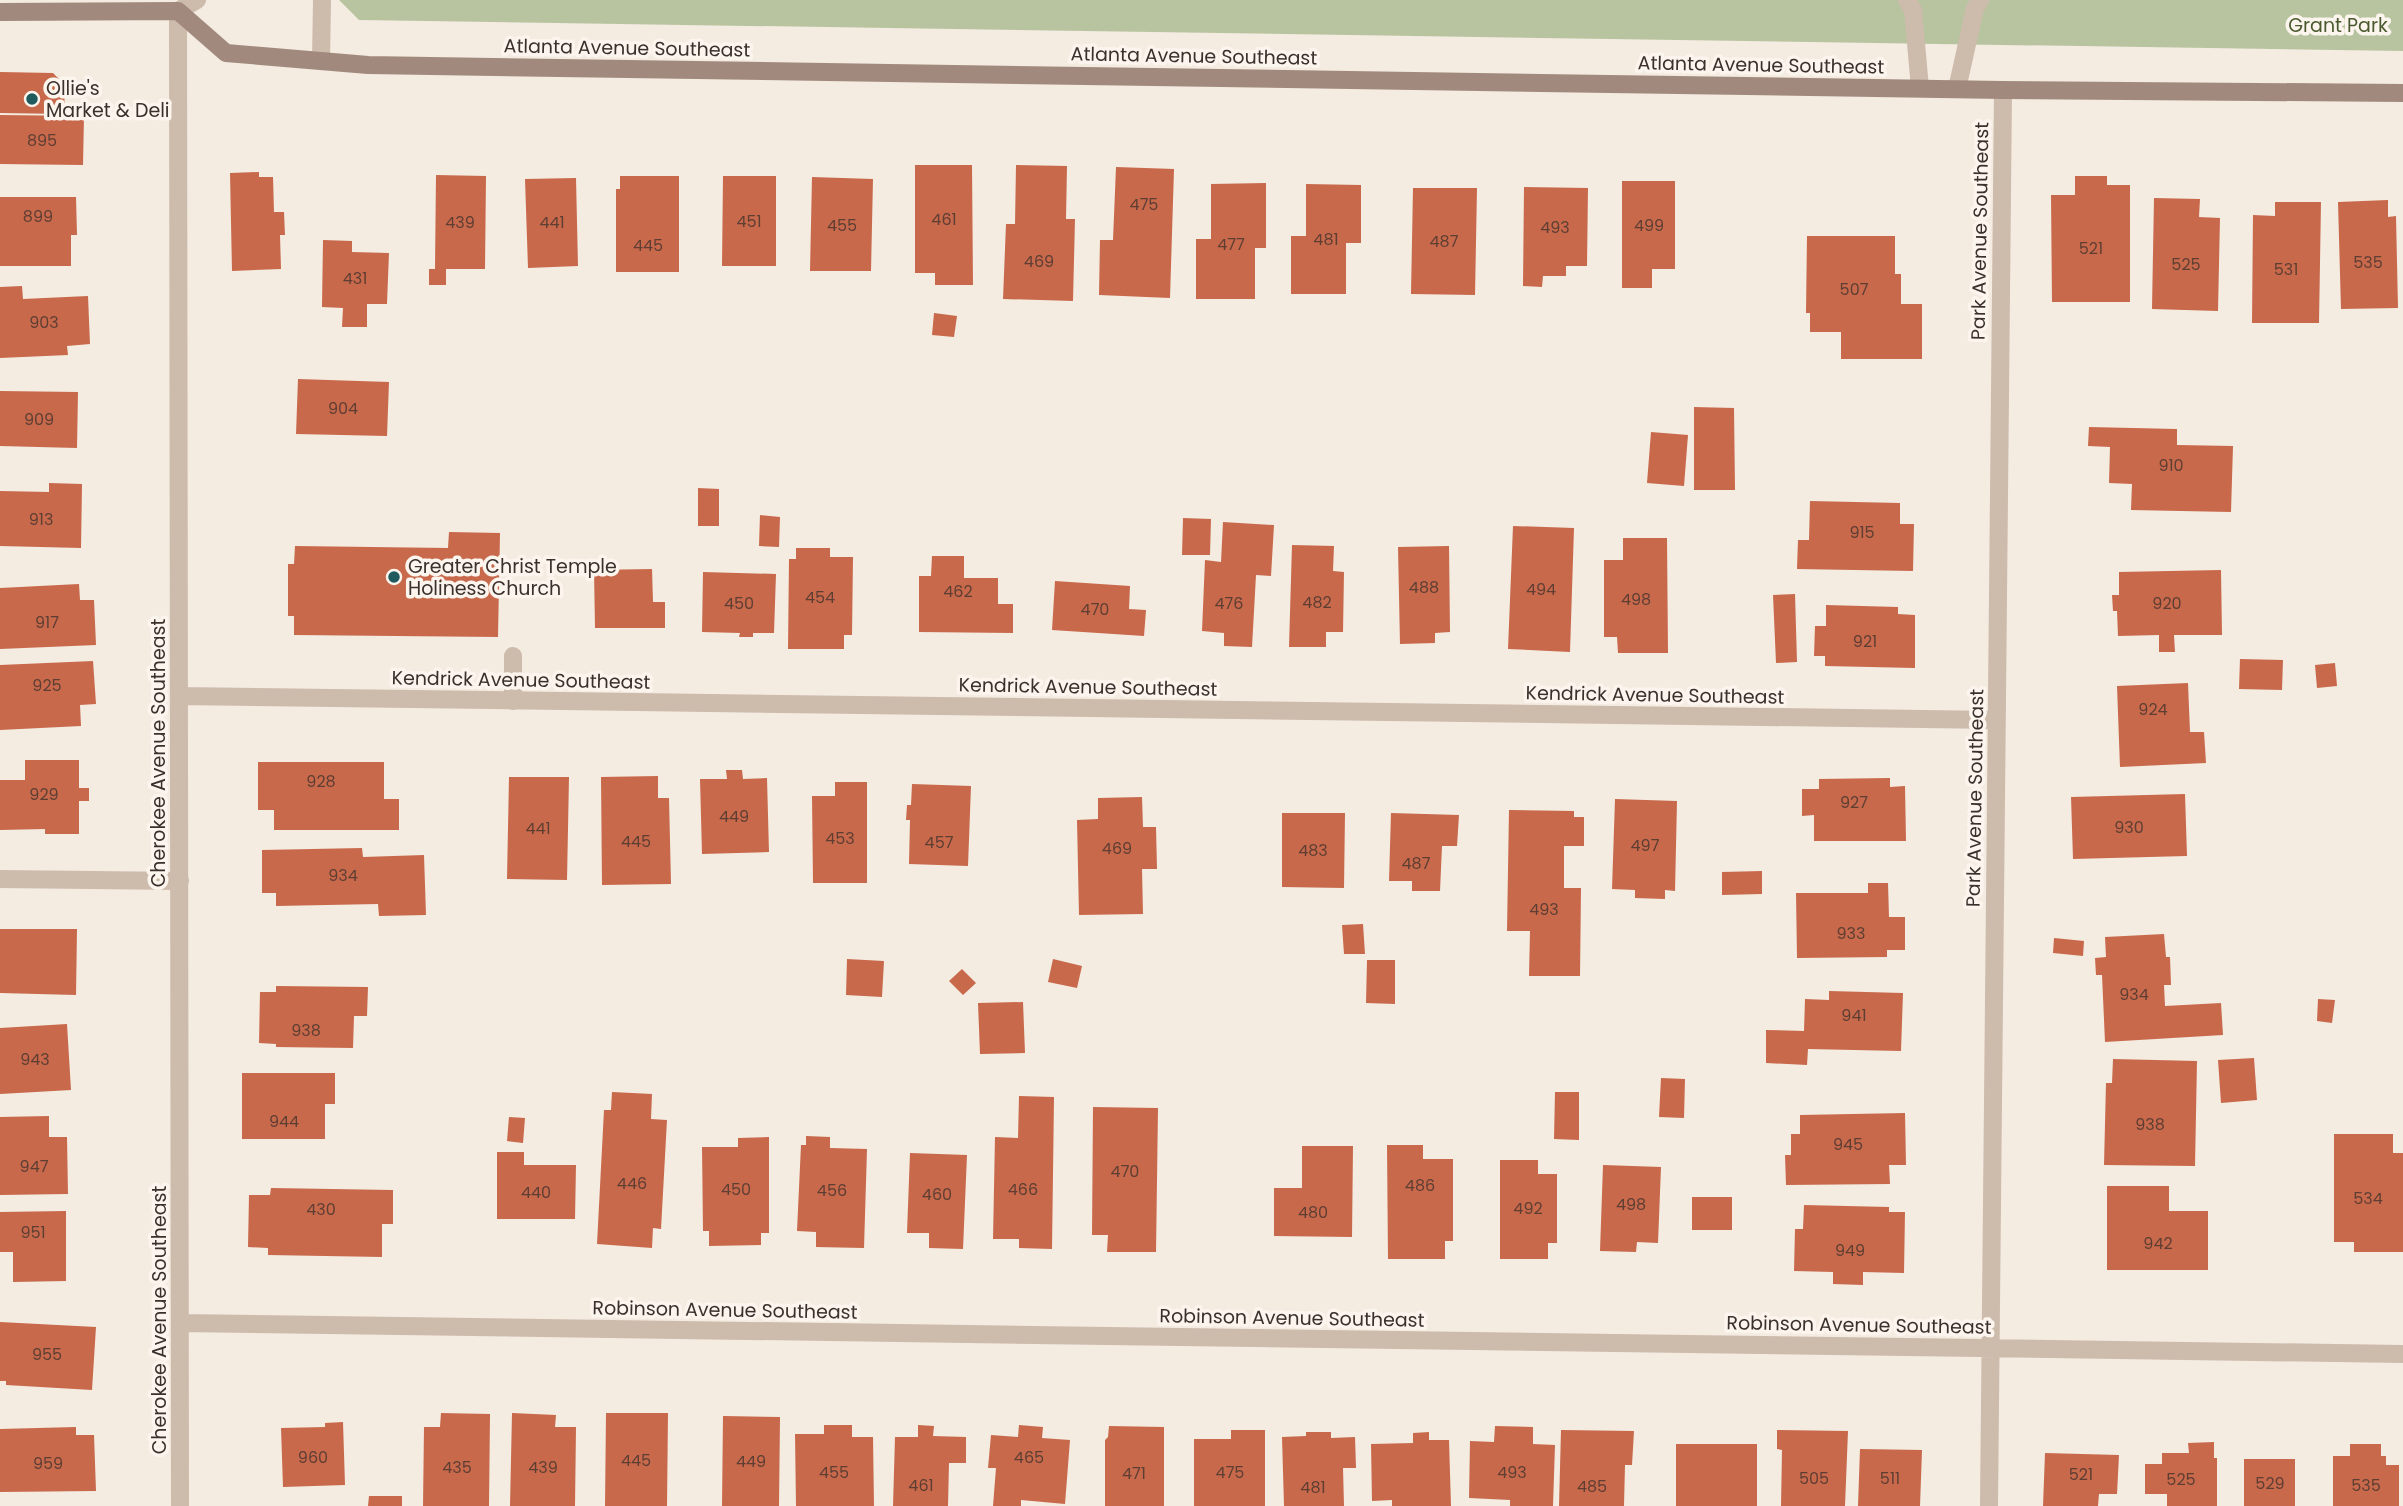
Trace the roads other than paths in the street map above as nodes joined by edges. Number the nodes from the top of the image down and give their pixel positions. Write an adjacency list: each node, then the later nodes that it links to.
1 (197, 0): 5 (street)
2 (322, 0): 7 (street)
3 (1907, 0): 8 (street)
4 (1980, 0): 9 (street)
5 (178, 6): 6 (street); 7 (street, Atlanta Avenue Southeast); 13 (street, Cherokee Avenue Southeast)
6 (0, 12)
7 (321, 61): 8 (street, Atlanta Avenue Southeast)
8 (1920, 88): 9 (street, Atlanta Avenue Southeast)
9 (1956, 89): 10 (street, Atlanta Avenue Southeast)
10 (2003, 90): 11 (street, Atlanta Avenue Southeast); 15 (street, Park Avenue Southeast)
11 (2403, 93)
12 (513, 656): 14 (street)
13 (179, 696): 14 (street, Kendrick Avenue Southeast); 17 (street, Cherokee Avenue Southeast)
14 (513, 701): 15 (street, Kendrick Avenue Southeast)
15 (1997, 720): 19 (street, Park Avenue Southeast)
16 (0, 879): 17 (street)
17 (180, 881): 18 (street, Cherokee Avenue Southeast)
18 (180, 1324): 19 (street, Robinson Avenue Southeast); 21 (street, Cherokee Avenue Southeast)
19 (1990, 1348): 20 (street, Robinson Avenue Southeast); 22 (street, Park Avenue Southeast)
20 (2403, 1354)
21 (180, 1506)
22 (1989, 1506)

